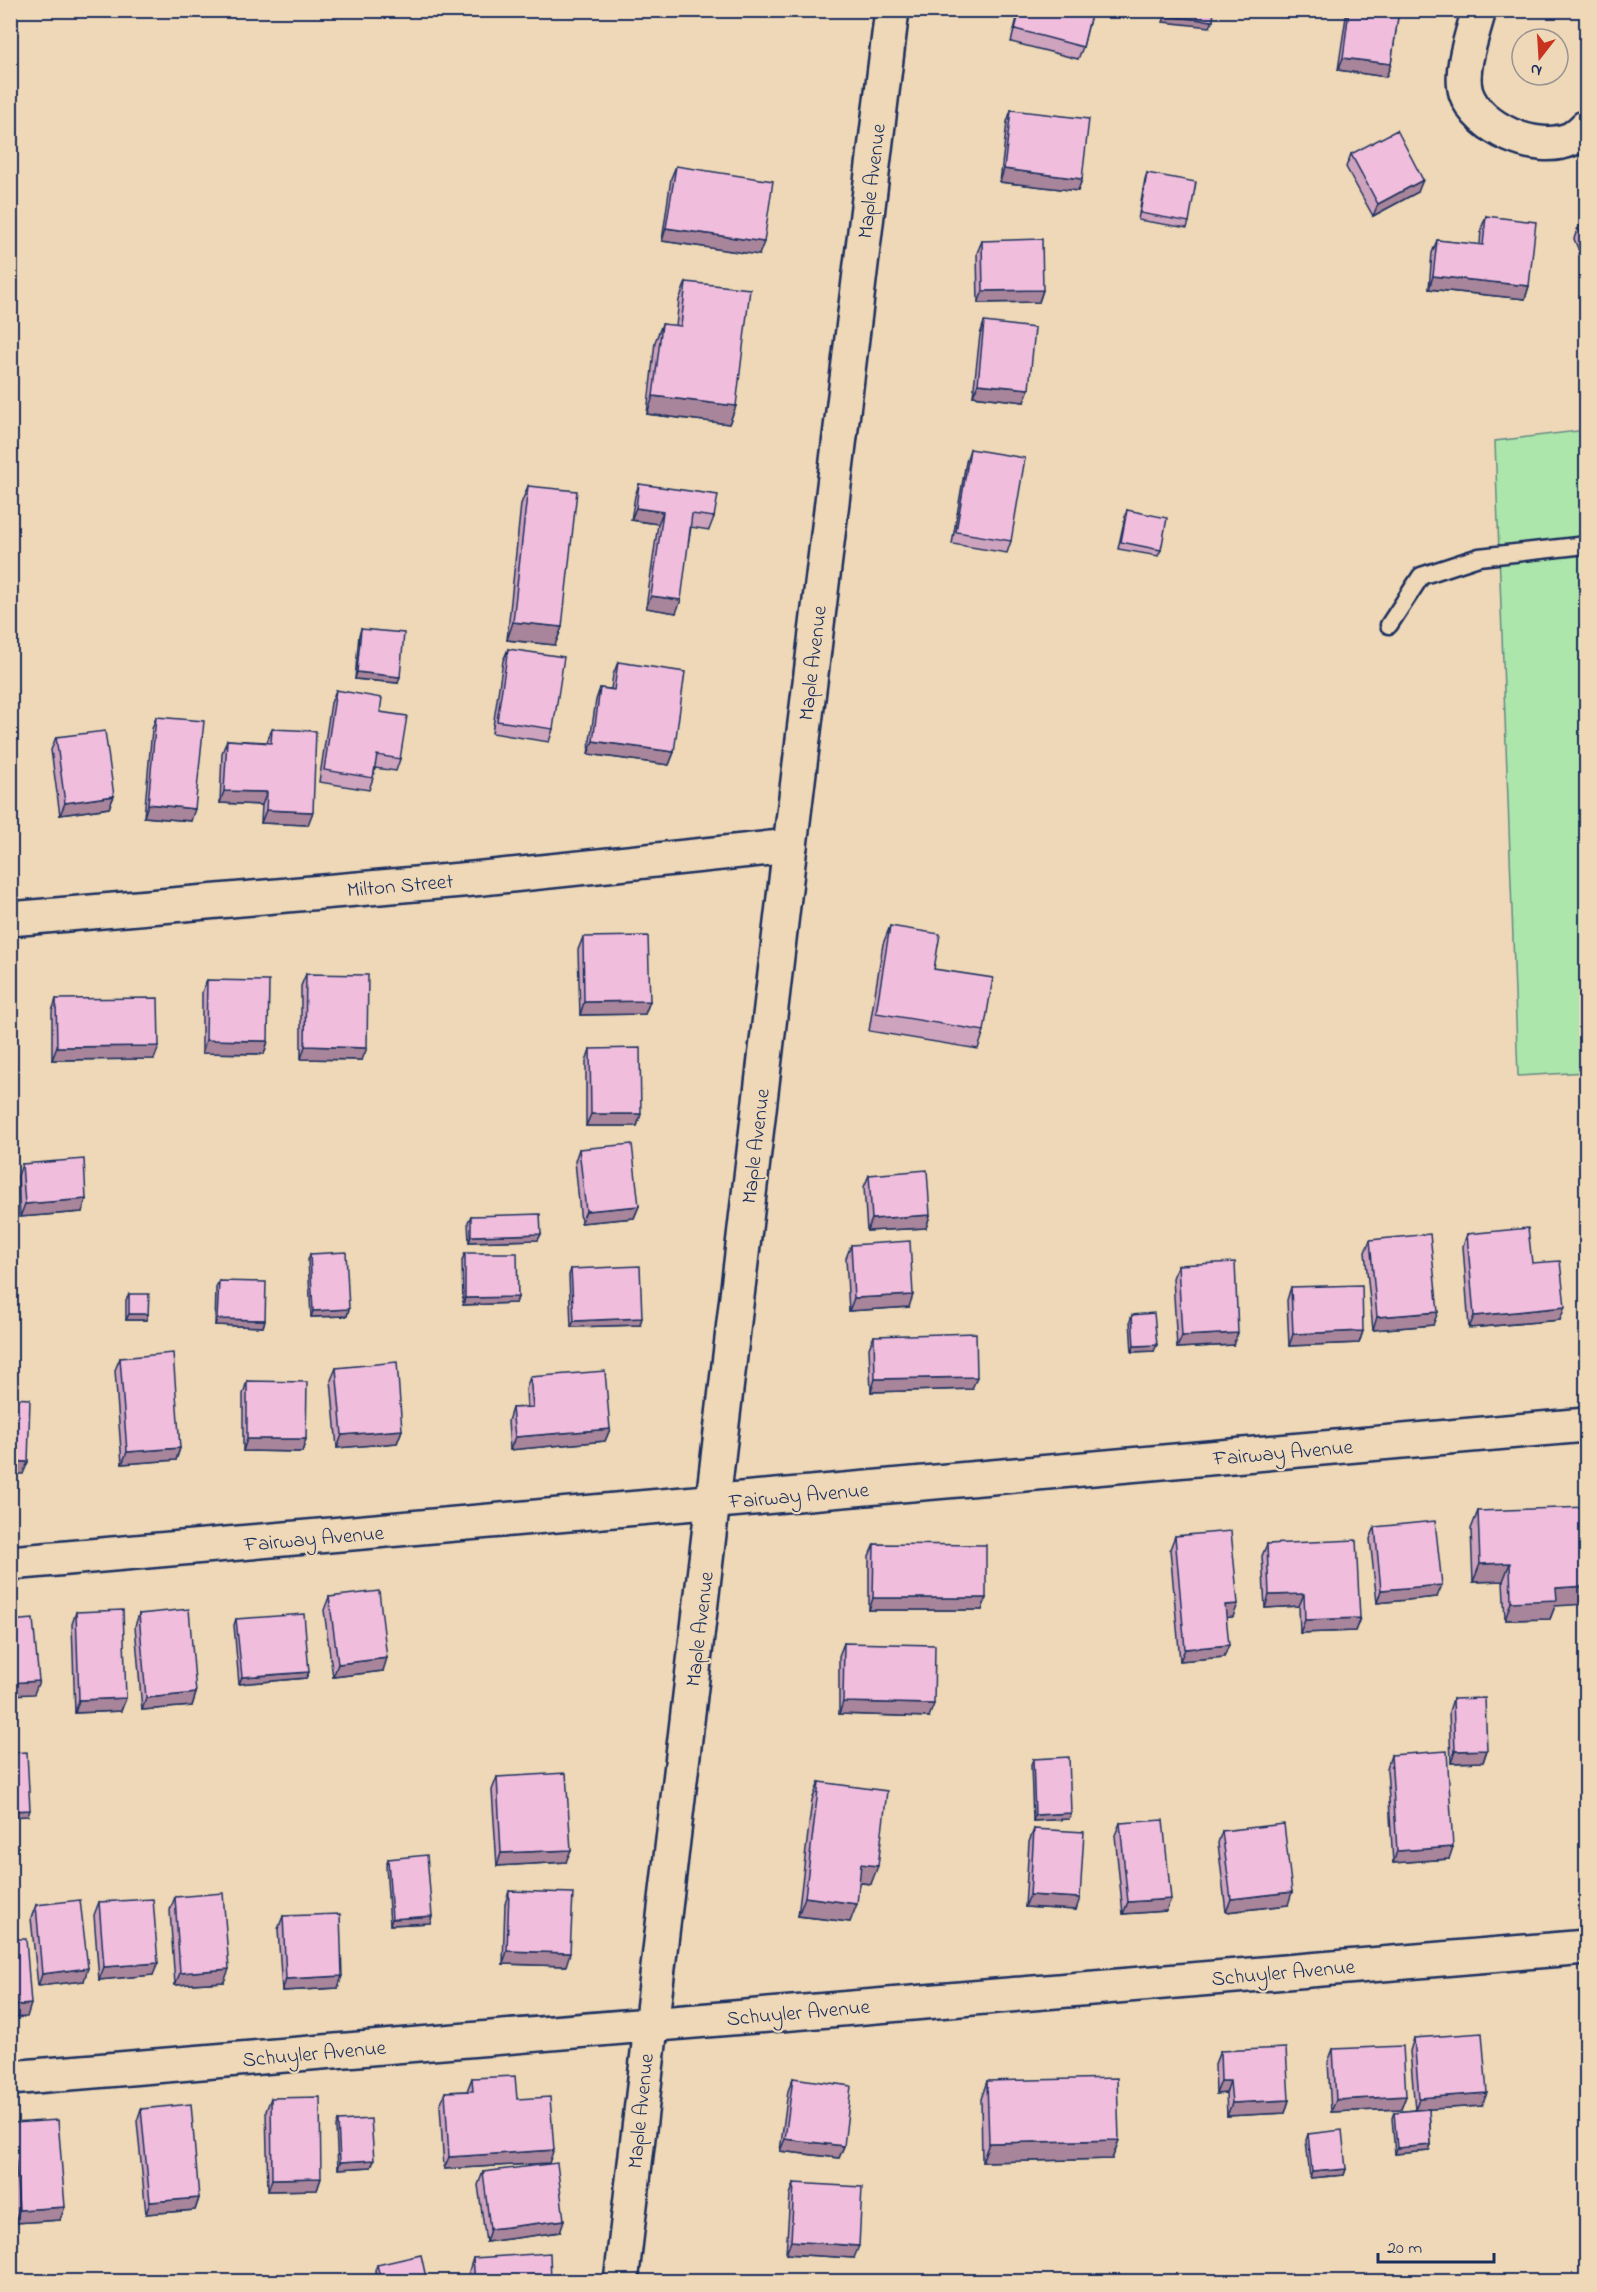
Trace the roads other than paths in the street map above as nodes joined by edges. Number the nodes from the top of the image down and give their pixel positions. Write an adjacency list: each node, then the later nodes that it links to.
1 (892, 10): 6 (street, Maple Avenue)
2 (1479, 10): 3 (street)
3 (1587, 128)
4 (1587, 545): 5 (lane)
5 (1389, 625)
6 (790, 846): 7 (street, Milton Street); 9 (street, Maple Avenue)
7 (10, 919)
8 (1587, 1425): 9 (street, Fairway Avenue)
9 (714, 1503): 10 (street, Fairway Avenue); 12 (street, Maple Avenue)
10 (10, 1563)
11 (1587, 1947): 12 (street, Schuyler Avenue)
12 (650, 2025): 13 (street, Schuyler Avenue); 14 (street, Maple Avenue)
13 (10, 2078)
14 (621, 2282)

